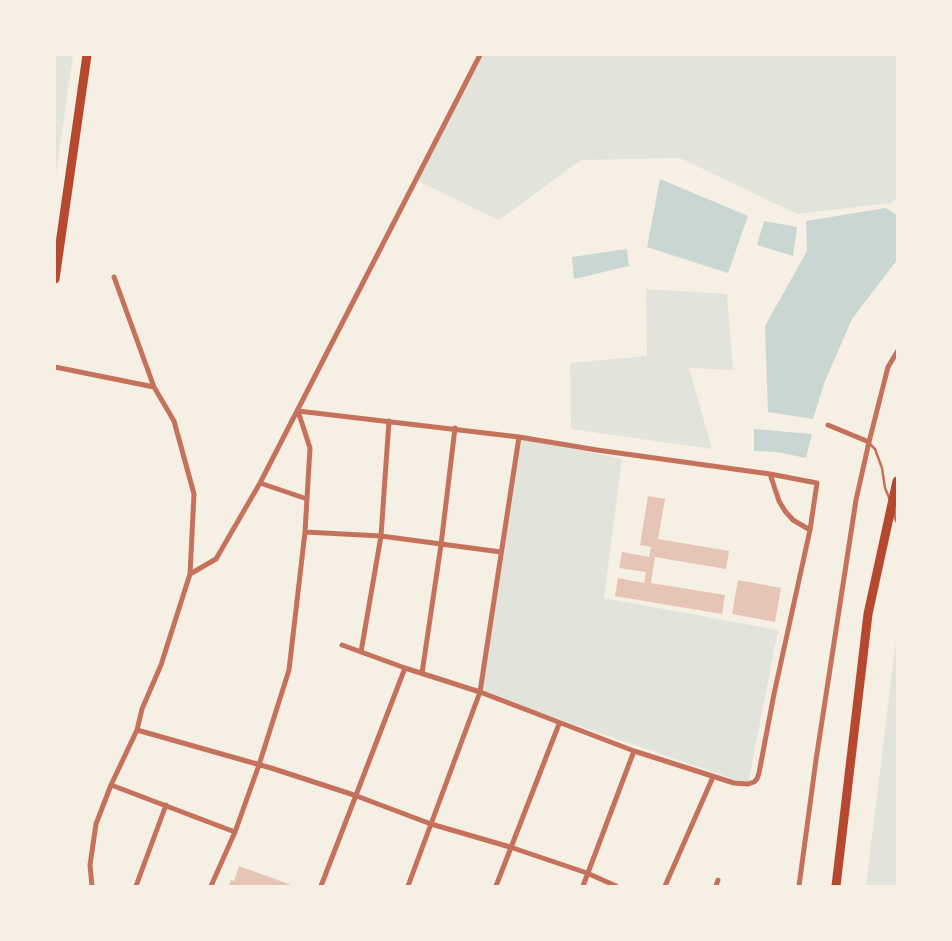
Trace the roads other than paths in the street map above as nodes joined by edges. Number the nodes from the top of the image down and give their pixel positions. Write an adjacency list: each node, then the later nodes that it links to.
1 (87, 55): 4 (main road)
2 (479, 56): 8 (street)
3 (114, 277): 7 (street)
4 (55, 279)
5 (897, 352): 13 (street)
6 (55, 368): 7 (street)
7 (154, 387): 25 (street)
8 (298, 411): 9 (street); 16 (street); 17 (street)
9 (389, 421): 11 (street); 22 (street)
10 (828, 425): 13 (street)
11 (455, 428): 12 (street); 23 (street)
12 (519, 437): 14 (street); 24 (street)
13 (869, 442): 18 (lane); 54 (street)
14 (770, 474): 20 (street); 20 (street)
15 (897, 481): 18 (main road)
16 (260, 483): 17 (street); 25 (street)
17 (307, 499): 21 (street)
18 (892, 506): 19 (street); 55 (main road)
19 (897, 520)
20 (810, 530): 35 (street)
21 (305, 532): 22 (street); 34 (street)
22 (381, 536): 23 (street); 27 (street)
23 (441, 545): 24 (street); 29 (street)
24 (501, 552): 30 (street)
25 (190, 574): 32 (street)
26 (342, 645): 27 (street)
27 (361, 652): 28 (street)
28 (404, 668): 29 (street); 37 (street)
29 (422, 672): 30 (street)
30 (480, 692): 31 (street); 39 (street)
31 (559, 724): 33 (street); 41 (street)
32 (137, 730): 34 (street); 36 (street)
33 (634, 751): 35 (street); 42 (street)
34 (259, 765): 37 (street); 40 (street)
35 (714, 777): 52 (street)
36 (111, 785): 38 (street); 44 (street)
37 (354, 795): 39 (street); 47 (street)
38 (166, 805): 40 (street); 45 (street)
39 (431, 824): 41 (street); 48 (street)
40 (235, 832): 46 (street)
41 (510, 847): 42 (street); 49 (street)
42 (587, 873): 50 (street); 51 (street)
43 (718, 880): 53 (street)
44 (92, 886)
45 (136, 886)
46 (211, 886)
47 (321, 886)
48 (408, 886)
49 (496, 886)
50 (582, 886)
51 (616, 886)
52 (665, 886)
53 (716, 886)
54 (799, 886)
55 (836, 886)

